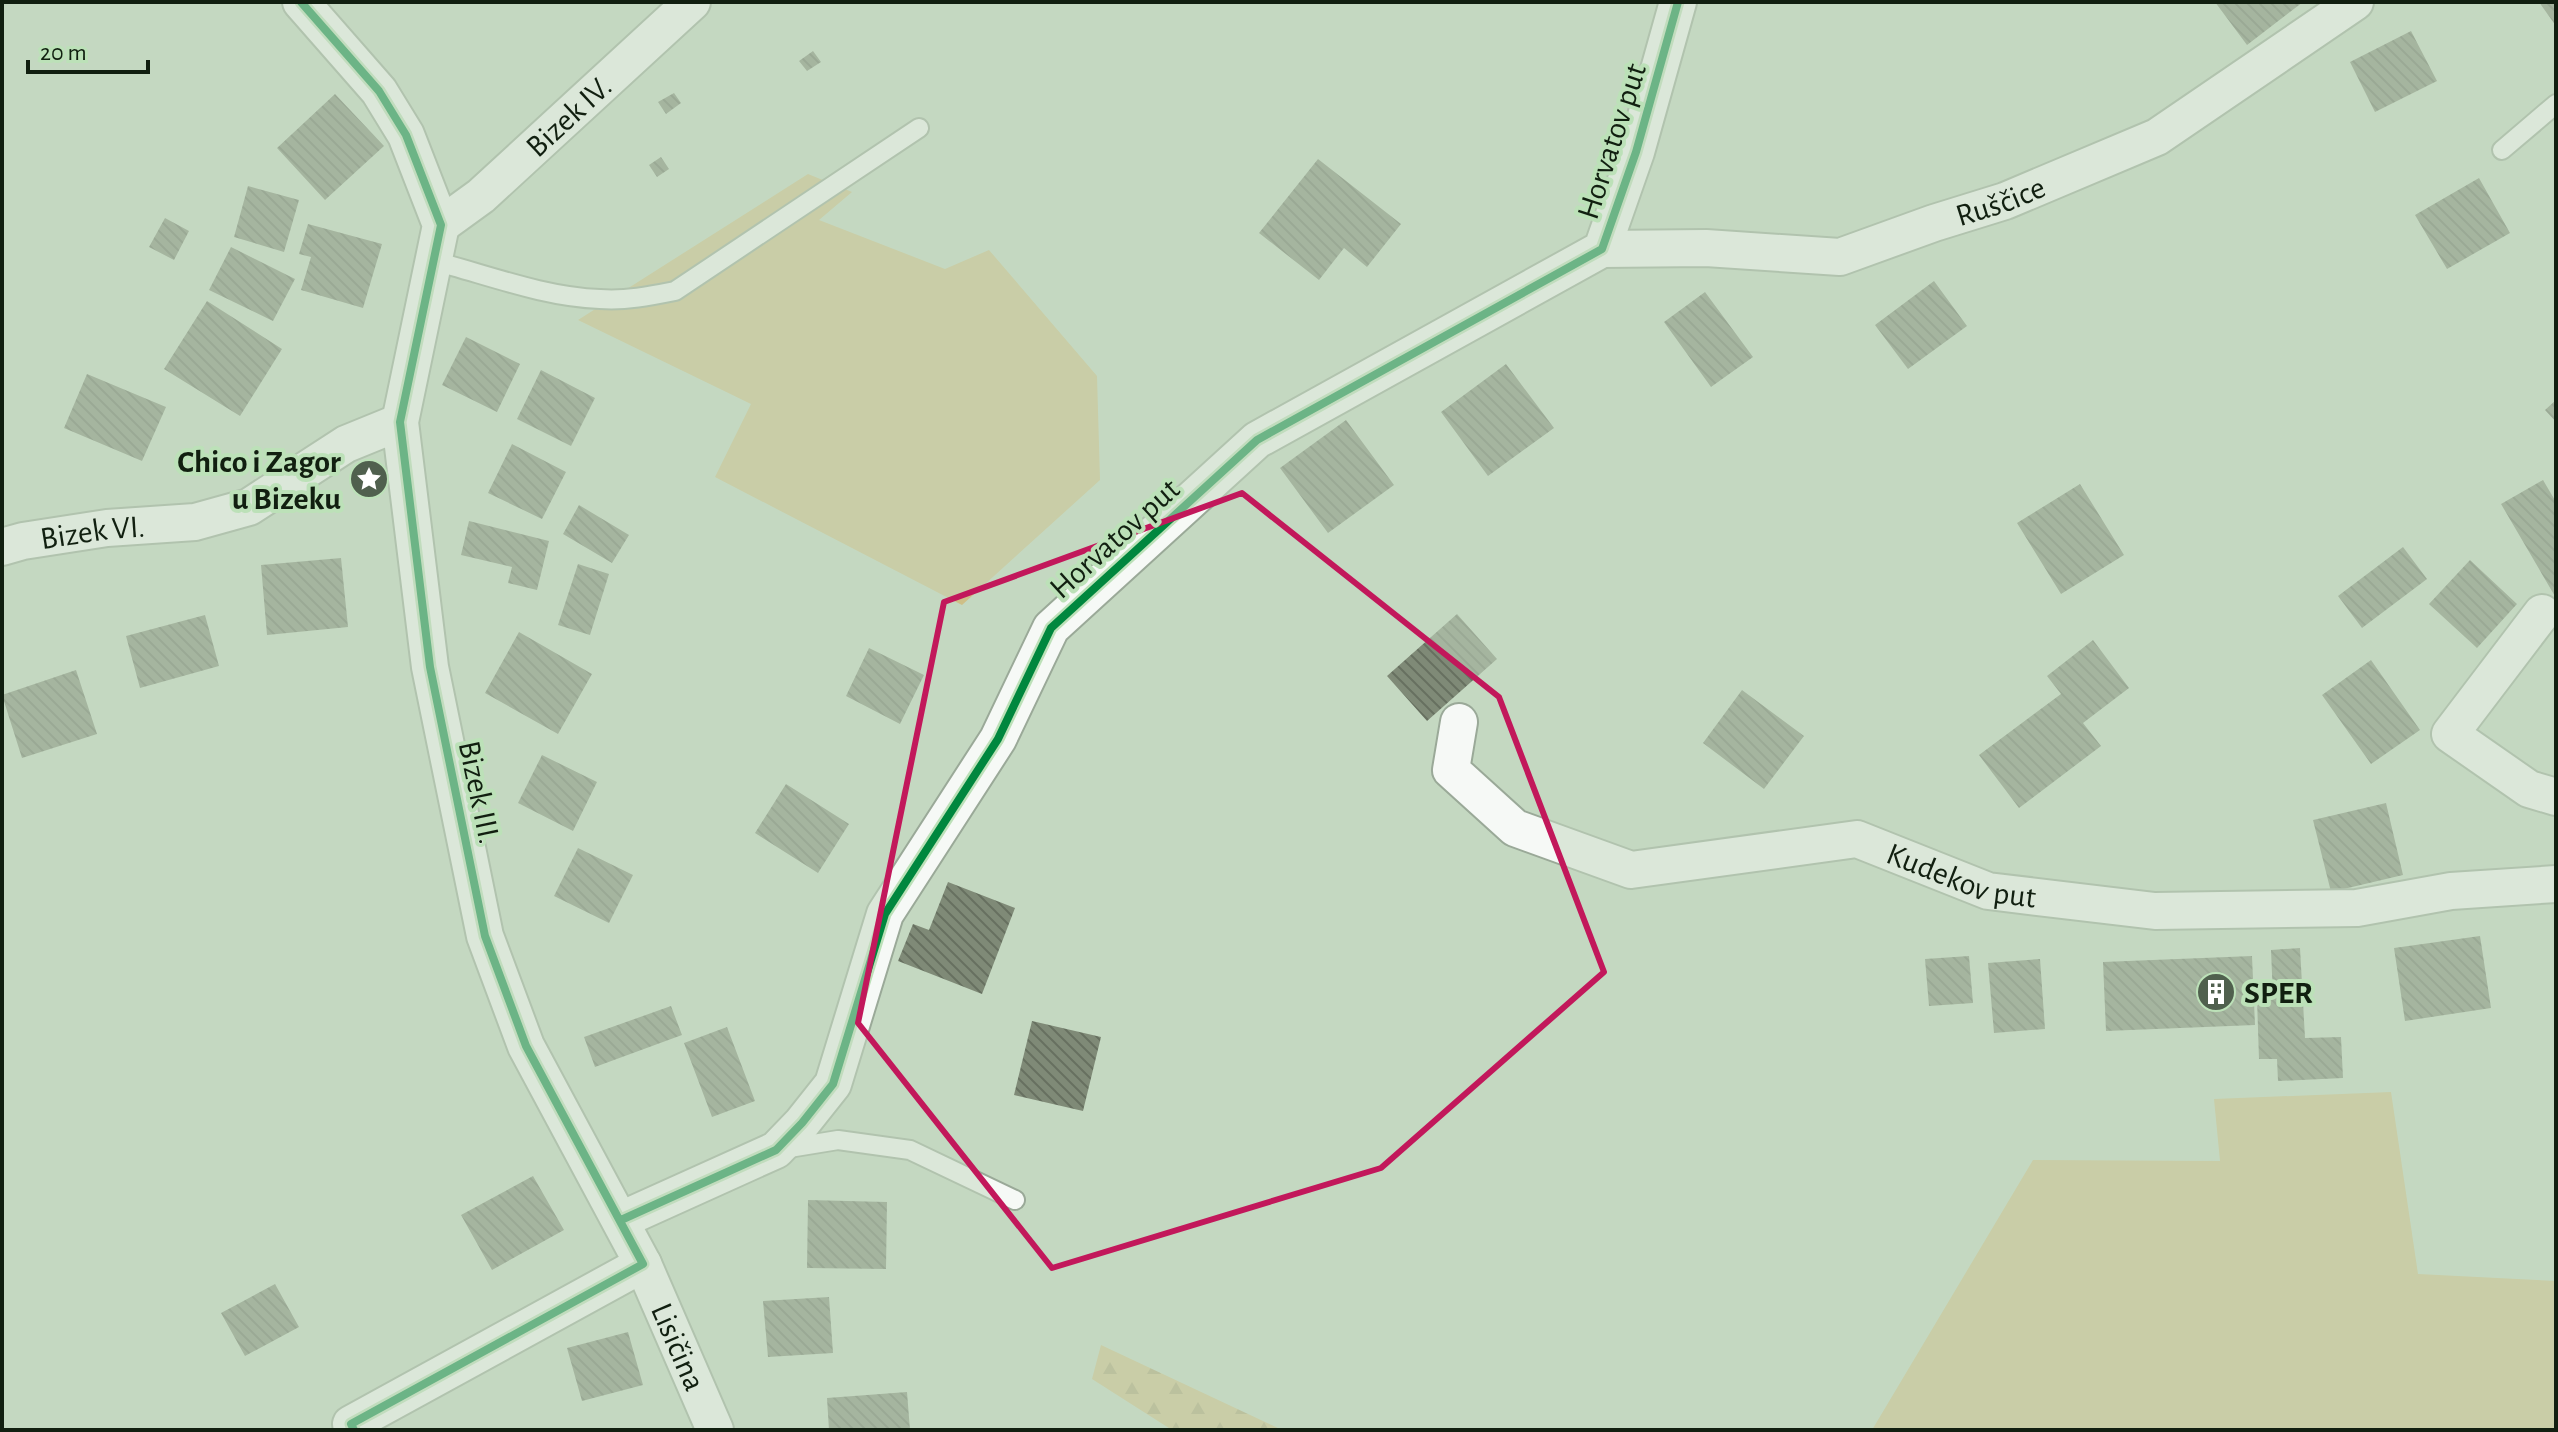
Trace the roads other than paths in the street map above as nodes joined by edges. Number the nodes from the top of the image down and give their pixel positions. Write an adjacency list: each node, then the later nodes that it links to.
1 (301, 2): 8 (street)
2 (692, 2): 8 (street, Bizek IV.)
3 (1678, 2): 9 (street, Horvatov put)
4 (2355, 2): 9 (street, Ruščice)
5 (2556, 104): 7 (lane)
6 (919, 128): 10 (lane)
7 (2502, 150)
8 (441, 225): 10 (street, Bizek III.)
9 (1602, 249): 17 (street, Horvatov put)
10 (434, 261): 11 (street, Bizek III.)
11 (400, 422): 12 (street, Bizek VI.); 19 (street, Bizek III.)
12 (2, 547)
13 (2542, 613): 15 (street)
14 (1459, 722): 16 (street, Kudekov put)
15 (2556, 797)
16 (2556, 884)
17 (776, 1150): 18 (lane); 19 (street, Horvatov put)
18 (1015, 1200)
19 (621, 1220): 20 (street, Bizek III.)
20 (643, 1264): 21 (street); 22 (street, Lisičina)
21 (354, 1430)
22 (715, 1430)

